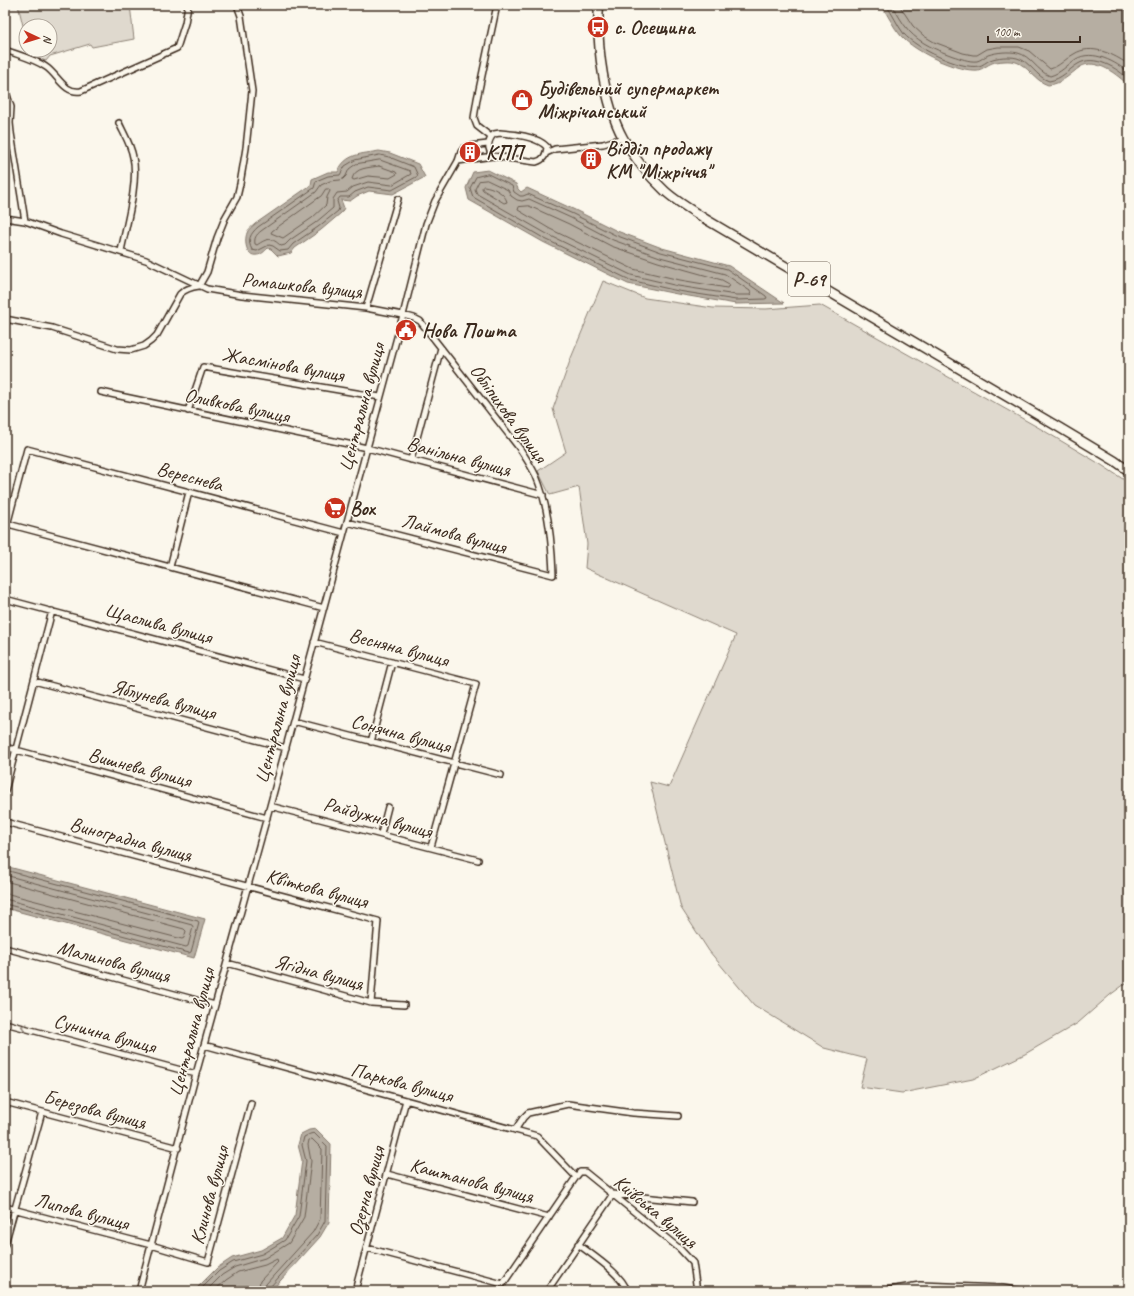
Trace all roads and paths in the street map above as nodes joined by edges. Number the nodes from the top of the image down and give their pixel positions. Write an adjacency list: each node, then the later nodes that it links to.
1 (188, 5): 5 (street)
2 (237, 5): 20 (street)
3 (497, 5): 8 (street)
4 (599, 5): 9 (main road, Р-69)
5 (5, 50)
6 (5, 89): 18 (street)
7 (119, 123): 19 (street)
8 (491, 137): 10 (street); 11 (street)
9 (623, 138): 12 (street); 30 (main road, Р-69)
10 (488, 144): 14 (street); 15 (street, Центральна вулиця)
11 (547, 147): 12 (street); 13 (street)
12 (555, 149): 13 (street)
13 (546, 154): 14 (street)
14 (493, 156): 15 (street)
15 (458, 161): 22 (street, Центральна вулиця)
16 (398, 199): 21 (street)
17 (5, 218): 18 (street, Ромашкова вулиця)
18 (25, 221): 19 (street, Ромашкова вулиця)
19 (121, 251): 20 (street, Ромашкова вулиця)
20 (199, 286): 21 (street, Ромашкова вулиця); 23 (street)
21 (366, 308): 22 (street, Ромашкова вулиця)
22 (403, 315): 24 (street, Обліпихова вулиця); 26 (street, Центральна вулиця)
23 (5, 319)
24 (441, 348): 29 (street); 32 (street, Обліпихова вулиця)
25 (101, 392): 27 (street, Оливкова вулиця)
26 (380, 397): 27 (street, Жасмінова вулиця); 28 (street, Центральна вулиця)
27 (188, 411): 28 (street, Оливкова вулиця)
28 (367, 448): 29 (street, Ванільна вулиця); 33 (street, Центральна вулиця)
29 (411, 460): 32 (street, Ванільна вулиця)
30 (1129, 471)
31 (189, 492): 34 (street, Вереснева); 36 (street, Вереснева); 37 (street)
32 (543, 495): 38 (street, Обліпихова вулиця)
33 (347, 522): 36 (street, Центральна вулиця); 38 (street, Лаймова вулиця)
34 (8, 524): 35 (street); 37 (street)
35 (5, 533)
36 (344, 533): 40 (street, Центральна вулиця)
37 (170, 567): 40 (street)
38 (554, 576)
39 (5, 599): 41 (street, Щаслива вулиця)
40 (324, 608): 42 (street, Центральна вулиця)
41 (52, 611): 44 (street, Щаслива вулиця); 45 (street)
42 (314, 642): 43 (street, Весняна вулиця); 44 (street, Центральна вулиця)
43 (392, 662): 47 (street); 51 (street, Весняна вулиця)
44 (304, 679): 46 (street, Центральна вулиця)
45 (34, 681): 49 (street, Яблунева вулиця); 50 (street)
46 (293, 721): 47 (street, Сонячна вулиця); 49 (street, Центральна вулиця)
47 (371, 742): 51 (street, Сонячна вулиця)
48 (5, 747): 50 (street, Вишнева вулиця)
49 (286, 748): 54 (street, Центральна вулиця)
50 (16, 750): 53 (street); 56 (street, Вишнева вулиця)
51 (454, 763): 52 (street, Сонячна вулиця); 59 (street)
52 (501, 775)
53 (5, 791)
54 (270, 806): 56 (street, Центральна вулиця); 58 (street, Райдужна вулиця)
55 (388, 807): 58 (street)
56 (267, 818): 61 (street, Центральна вулиця)
57 (5, 822): 61 (street, Виноградна вулиця)
58 (381, 834): 59 (street, Райдужна вулиця)
59 (431, 847): 60 (street, Райдужна вулиця)
60 (478, 860)
61 (248, 886): 63 (street, Центральна вулиця); 64 (street, Квіткова вулиця)
62 (5, 948): 65 (street, Малинова вулиця)
63 (226, 963): 64 (street, Ягідна вулиця); 65 (street, Центральна вулиця)
64 (372, 1002): 66 (street, Ягідна вулиця)
65 (216, 1005): 68 (street, Центральна вулиця)
66 (404, 1005)
67 (5, 1022): 69 (street, Сунична вулиця, one-way to 67)
68 (204, 1045): 69 (street, Центральна вулиця); 70 (street, Паркова вулиця)
69 (196, 1074): 76 (street, Центральна вулиця)
70 (406, 1100): 75 (street, Паркова вулиця); 77 (street, Озерна вулиця)
71 (5, 1102): 73 (street, Березова вулиця)
72 (251, 1103): 86 (street, Клинова вулиця)
73 (42, 1112): 76 (street, Березова вулиця); 82 (street)
74 (678, 1116): 75 (street)
75 (515, 1130): 78 (street, Паркова вулиця)
76 (178, 1148): 86 (street, Центральна вулиця)
77 (387, 1174): 83 (street, Каштанова вулиця); 87 (street, Озерна вулиця)
78 (576, 1177): 79 (street, Київська вулиця); 83 (street)
79 (613, 1194): 80 (street); 85 (street); 92 (street, Київська вулиця)
80 (692, 1202)
81 (5, 1207): 82 (street, Липова вулиця)
82 (14, 1210): 84 (street); 86 (street, Липова вулиця)
83 (549, 1217): 87 (street)
84 (5, 1244)
85 (578, 1244): 90 (street); 91 (street)
86 (151, 1245): 88 (street, Центральна вулиця)
87 (368, 1248): 89 (street, Озерна вулиця)
88 (139, 1291)
89 (355, 1291)
90 (547, 1291)
91 (627, 1291)
92 (697, 1291)
93 (882, 1291): 94 (street)
94 (1022, 1291)

